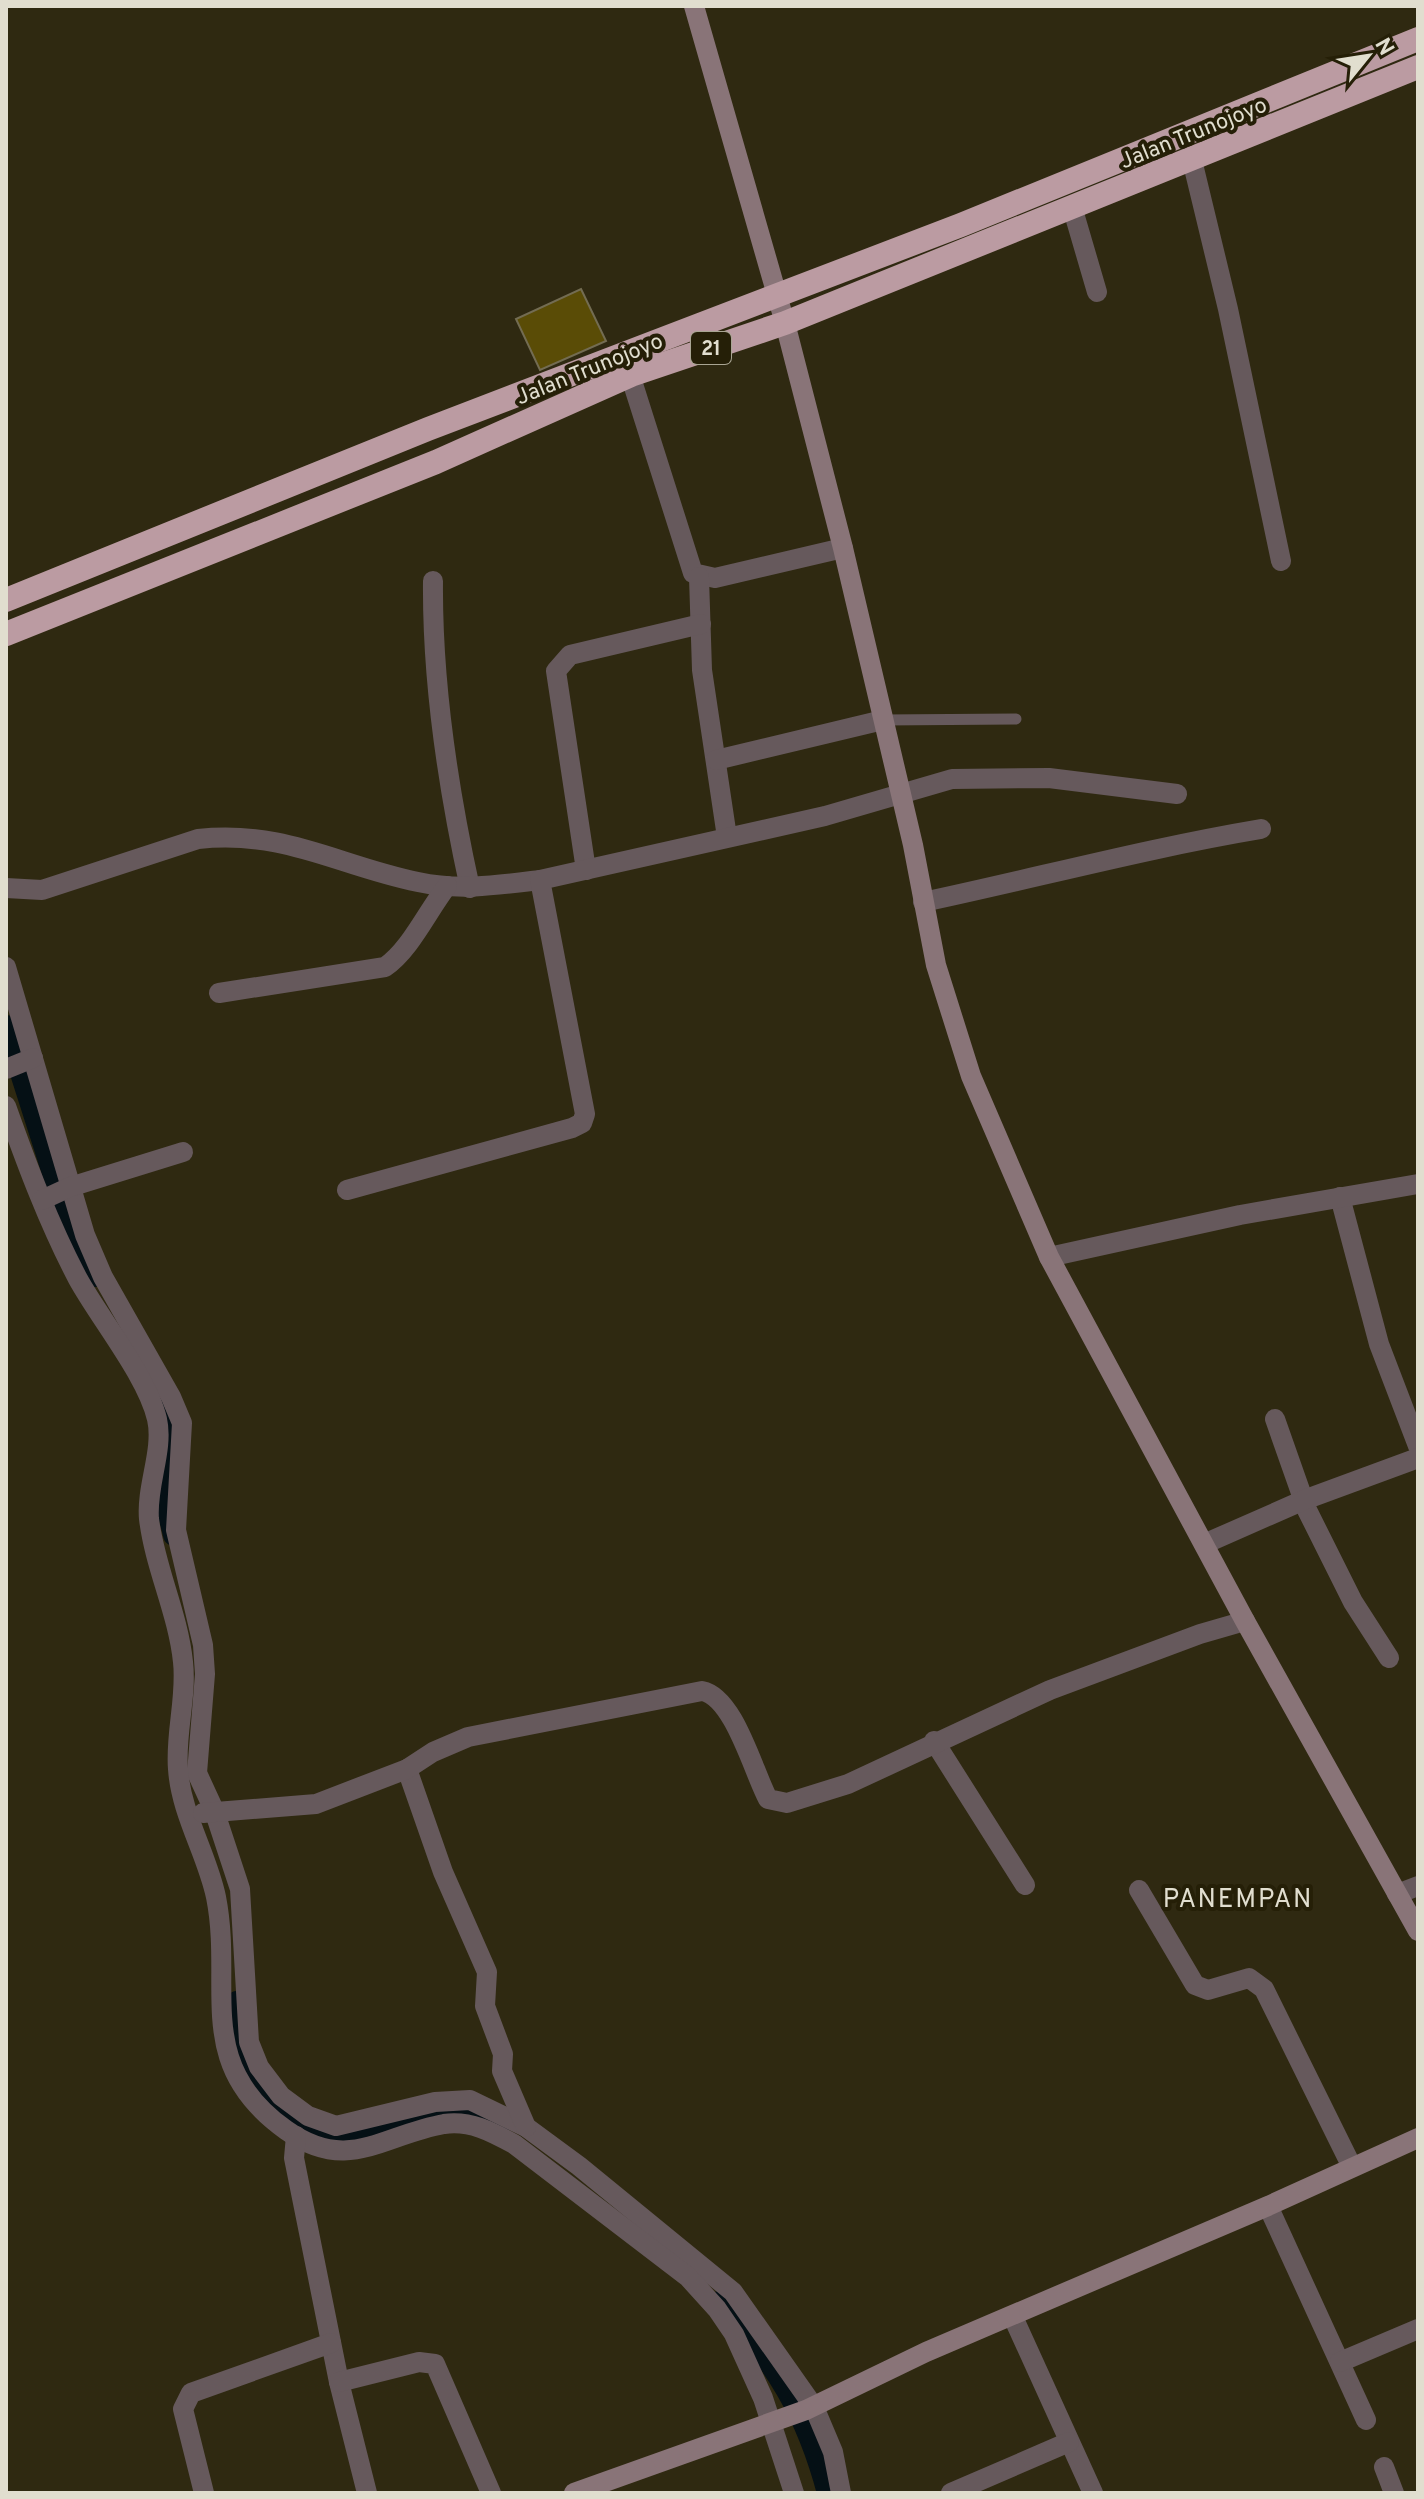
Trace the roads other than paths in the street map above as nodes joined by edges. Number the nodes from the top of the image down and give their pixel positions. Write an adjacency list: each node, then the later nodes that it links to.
1 (694, 6): 7 (main road)
2 (1418, 39): 7 (highway, Jalan Trunojoyo / 21)
3 (1418, 67): 4 (highway, Jalan Trunojoyo / 21)
4 (1192, 160): 5 (highway, Jalan Trunojoyo / 21); 15 (street)
5 (1073, 210): 6 (street); 8 (highway, Jalan Trunojoyo / 21)
6 (1097, 292)
7 (777, 296): 8 (main road); 9 (highway, Jalan Trunojoyo / 21)
8 (785, 323): 9 (highway, Jalan Trunojoyo / 21); 14 (main road)
9 (627, 365): 10 (highway, Jalan Trunojoyo / 21); 11 (highway, Jalan Trunojoyo / 21); 16 (street)
10 (493, 404): 11 (lane); 12 (highway, Jalan Trunojoyo / 21)
11 (500, 434): 13 (highway, Jalan Trunojoyo / 21)
12 (255, 500): 13 (highway); 18 (highway, Jalan Trunojoyo / 21)
13 (265, 530): 20 (highway, Jalan Trunojoyo / 21)
14 (843, 548): 16 (street); 22 (main road)
15 (1281, 561)
16 (699, 577): 19 (street)
17 (433, 581): 32 (street)
18 (6, 600)
19 (701, 624): 23 (street); 28 (street)
20 (6, 634)
21 (1016, 719): 22 (lane)
22 (883, 720): 23 (street); 25 (main road)
23 (716, 760): 27 (street)
24 (1177, 794): 25 (street)
25 (901, 795): 27 (street); 33 (main road)
26 (1261, 829): 33 (street)
27 (727, 837): 28 (street)
28 (586, 870): 29 (street)
29 (540, 880): 32 (street); 40 (street)
30 (447, 886): 31 (street); 32 (street); 35 (street)
31 (6, 888)
32 (470, 888)
33 (923, 902): 43 (main road)
34 (6, 967): 36 (street)
35 (219, 993)
36 (18, 1065): 41 (street)
37 (6, 1106): 41 (street)
38 (183, 1152): 41 (street)
39 (1418, 1184): 42 (street)
40 (347, 1190)
41 (57, 1193): 45 (street); 45 (street)
42 (1340, 1197): 43 (street); 46 (street)
43 (1049, 1257): 49 (main road)
44 (1275, 1419): 48 (street)
45 (171, 1423): 54 (street)
46 (1418, 1446)
47 (1418, 1458): 48 (street)
48 (1304, 1500): 49 (street); 51 (street)
49 (1204, 1544): 50 (main road)
50 (1245, 1621): 52 (street); 58 (main road)
51 (1389, 1658)
52 (934, 1741): 53 (street); 55 (street)
53 (407, 1769): 54 (street); 61 (street)
54 (202, 1814): 60 (street)
55 (1025, 1885)
56 (1418, 1886): 58 (street)
57 (1139, 1890): 63 (street)
58 (1397, 1894): 59 (main road)
59 (1418, 1931)
60 (293, 2122): 61 (street); 65 (street); 68 (street)
61 (526, 2127): 65 (street)
62 (1418, 2138): 63 (main road)
63 (1352, 2167): 64 (main road)
64 (1268, 2206): 66 (main road); 69 (street)
65 (620, 2210): 71 (street); 73 (street)
66 (1013, 2317): 71 (main road); 74 (street)
67 (1418, 2329): 69 (street)
68 (331, 2343): 70 (street); 77 (street)
69 (1340, 2362): 72 (street)
70 (339, 2382): 78 (street); 79 (street)
71 (810, 2408): 73 (main road); 82 (street)
72 (1366, 2420)
73 (777, 2421): 76 (main road); 81 (street)
74 (1069, 2442): 83 (street); 84 (street)
75 (1384, 2467): 85 (street)
76 (600, 2489): 80 (main road)
77 (204, 2493)
78 (367, 2493)
79 (491, 2493)
80 (574, 2493)
81 (794, 2493)
82 (841, 2493)
83 (951, 2493)
84 (1093, 2493)
85 (1394, 2493)

